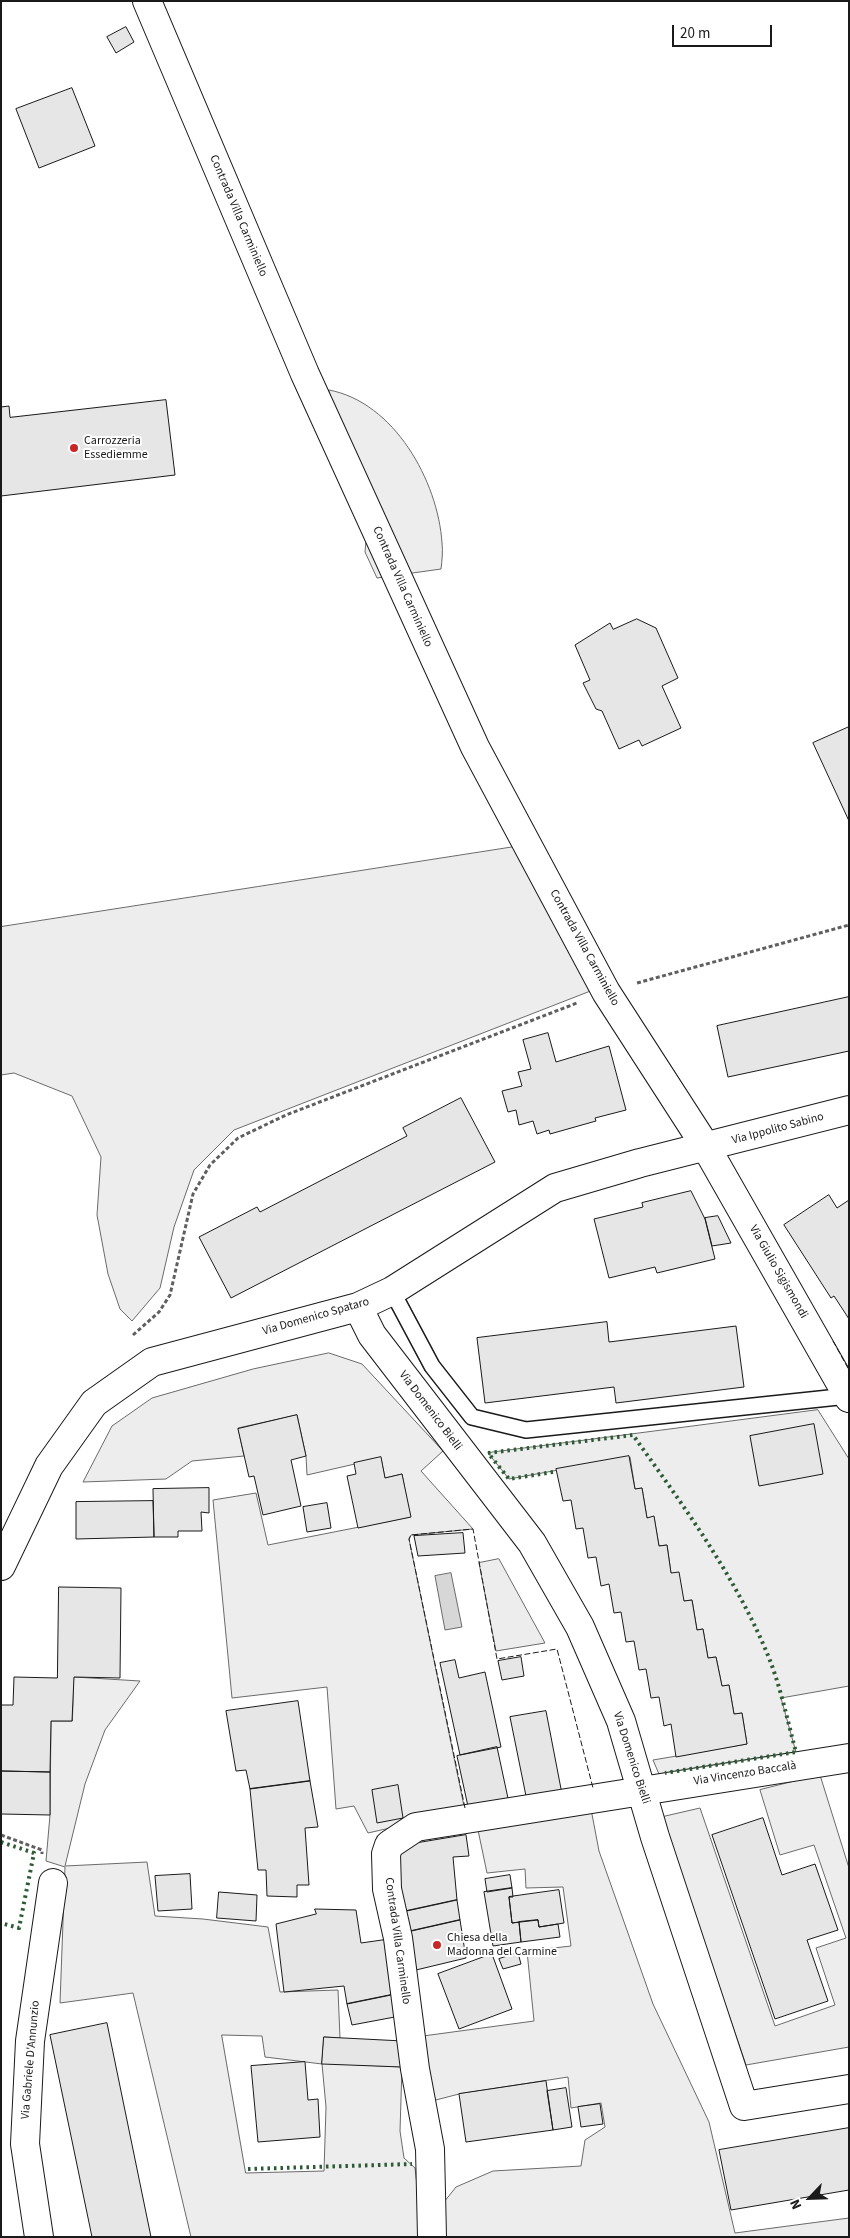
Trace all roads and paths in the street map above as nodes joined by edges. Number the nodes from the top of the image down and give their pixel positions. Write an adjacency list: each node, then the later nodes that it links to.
1 (147, 1): 3 (street, Contrada Villa Carminiello)
2 (849, 924): 3 (path)
3 (606, 992): 5 (street, Contrada Villa Carminiello); 8 (path)
4 (849, 1110): 5 (street, Via Ippolito Sabino)
5 (706, 1147): 6 (street, Via Domenico Spataro); 9 (street, Via Giulio Sigismondi)
6 (392, 1291): 7 (street, Via Domenico Spataro); 9 (lane)
7 (358, 1307): 10 (street, Via Domenico Spataro); 12 (street, Via Domenico Bielli)
8 (129, 1339)
9 (848, 1397)
10 (1, 1566)
11 (849, 1758): 12 (street, Via Vincenzo Baccalà)
12 (642, 1790): 16 (street, Via Domenico Bielli); 18 (street, Contrada Villa Carminello)
13 (1, 1835): 14 (path)
14 (42, 1850)
15 (53, 1883): 17 (street, Via Gabriele D'Annunzio)
16 (849, 2089)
17 (39, 2237)
18 (432, 2237)

